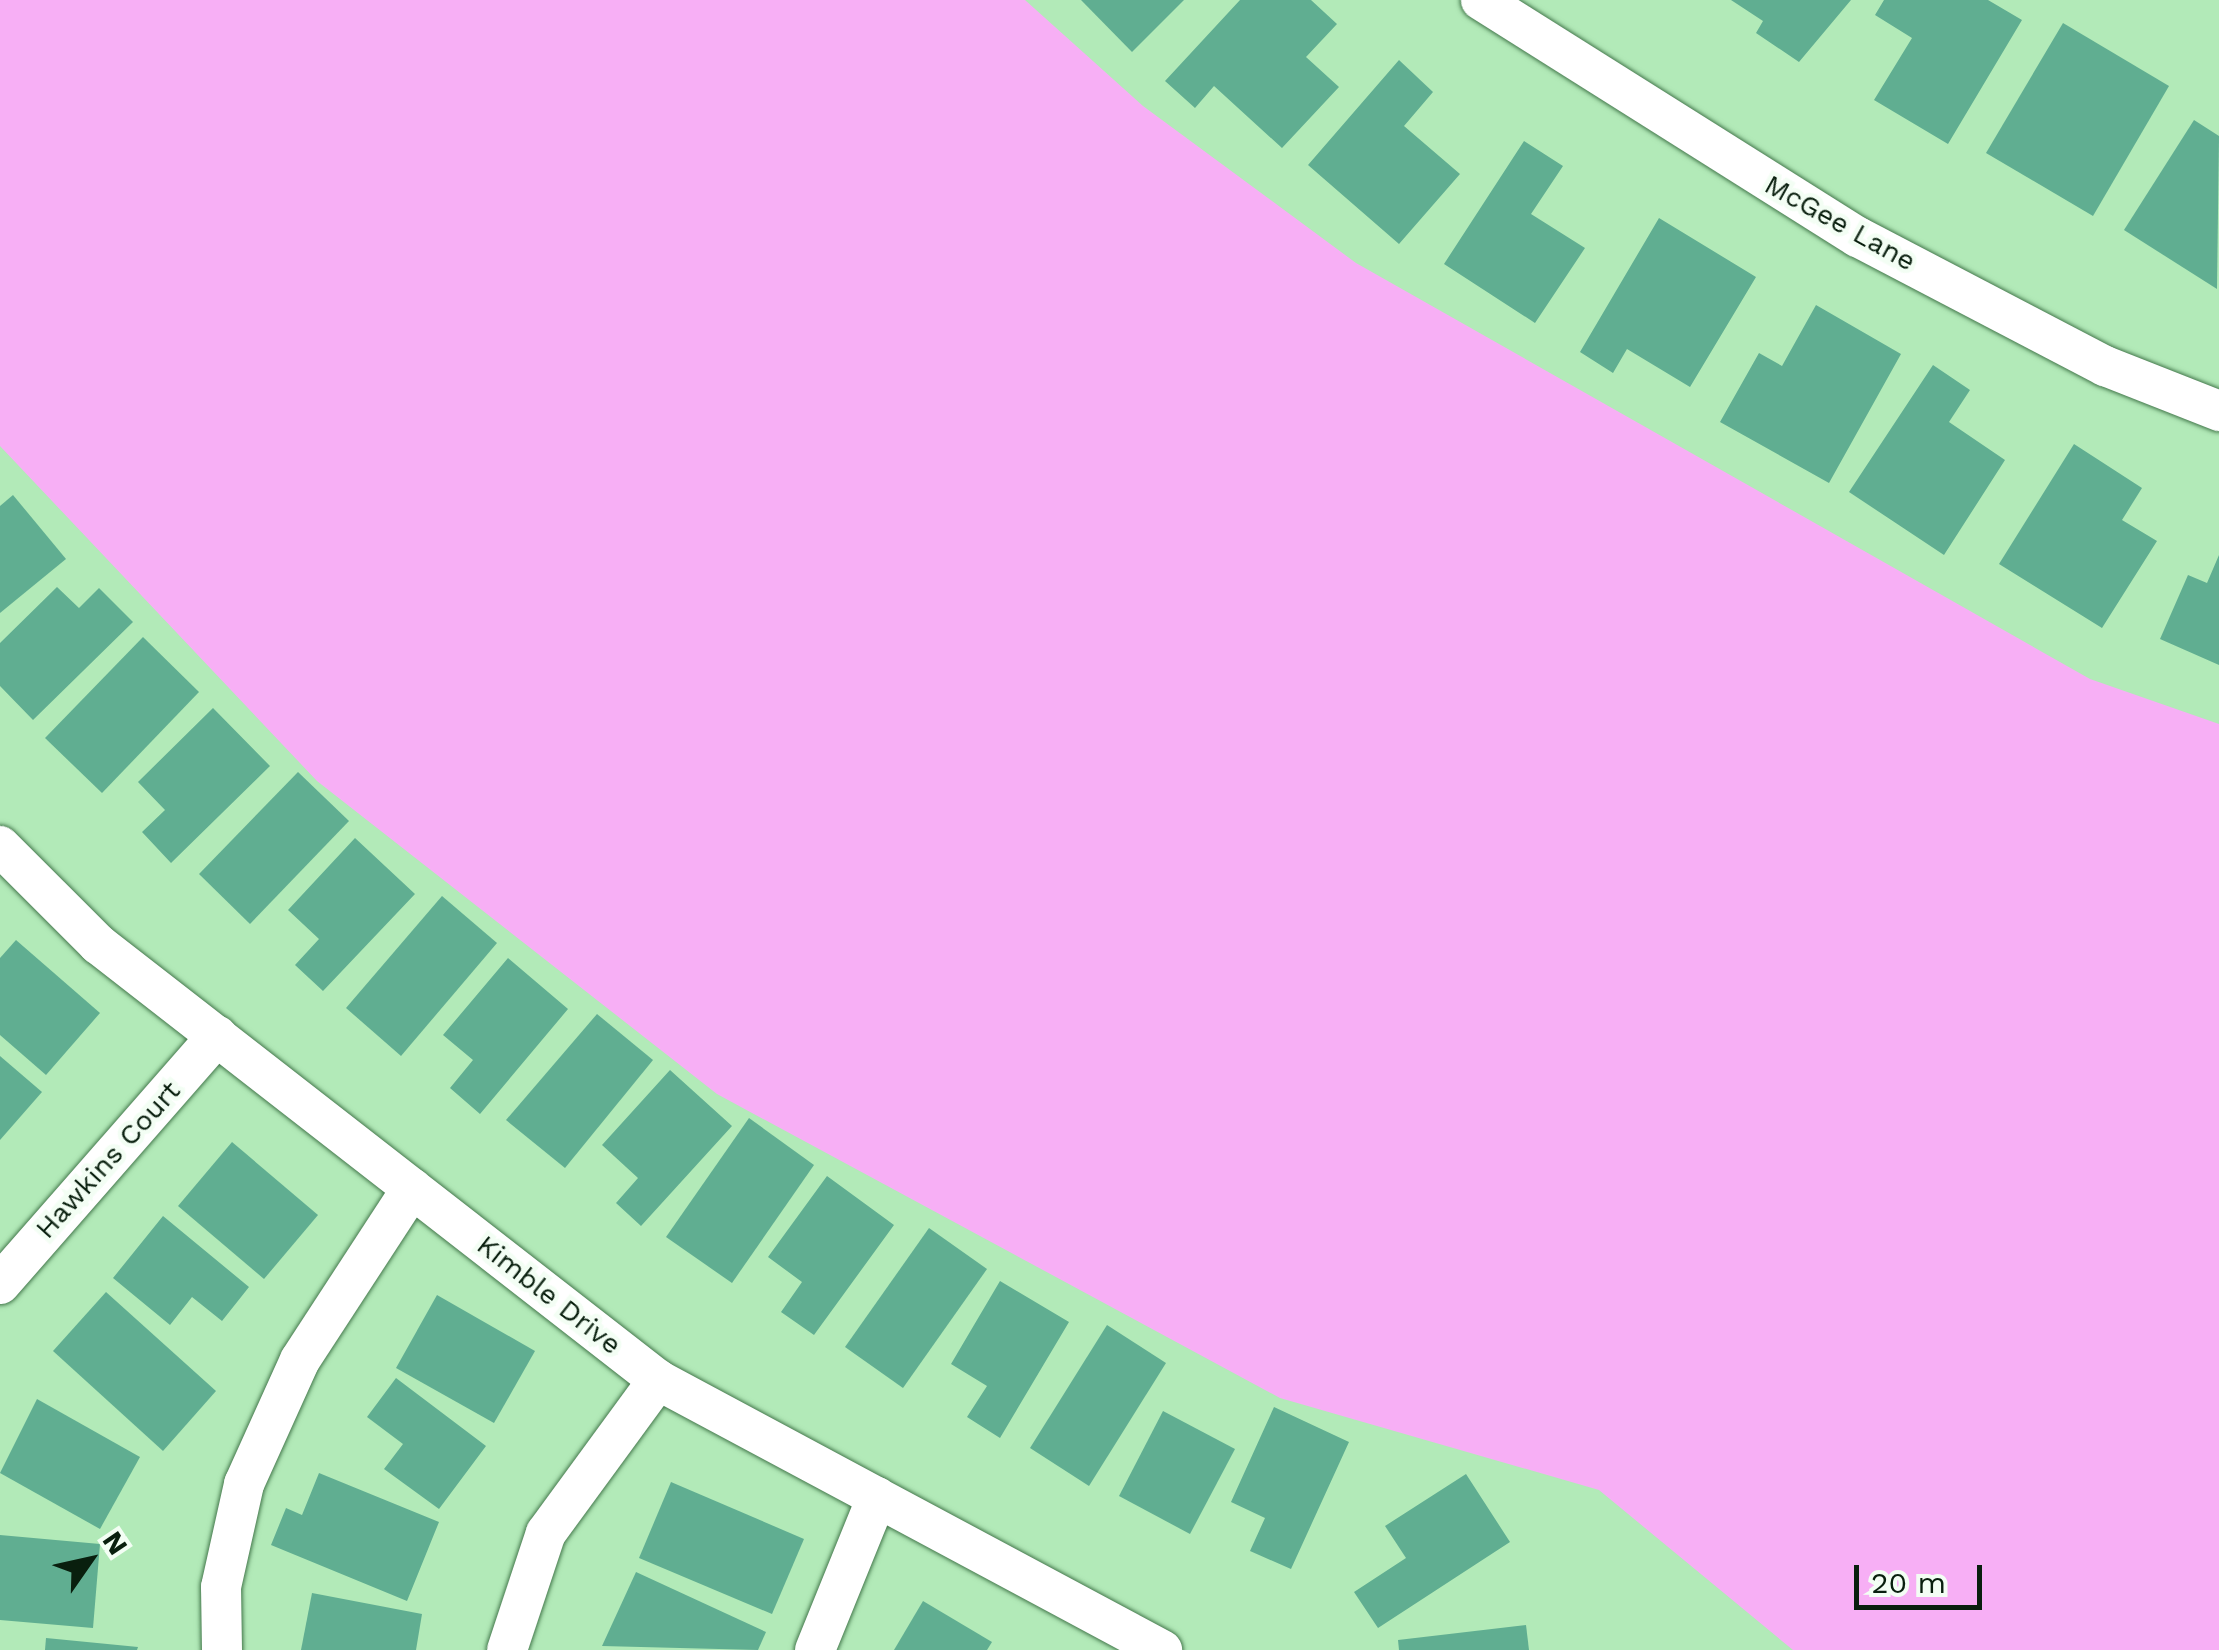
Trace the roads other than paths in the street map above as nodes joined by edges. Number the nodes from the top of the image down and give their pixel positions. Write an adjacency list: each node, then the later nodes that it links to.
1 (1481, 0): 2 (street, McGee Lane)
2 (2219, 411)
3 (1, 851): 4 (street, Kimble Drive)
4 (217, 1036): 5 (street, Kimble Drive); 6 (street, Hawkins Court)
5 (412, 1188): 7 (street, Kimble Drive); 9 (street)
6 (0, 1284)
7 (658, 1380): 8 (street, Kimble Drive); 10 (street)
8 (877, 1497): 11 (street); 12 (street, Kimble Drive)
9 (222, 1650)
10 (506, 1650)
11 (815, 1650)
12 (1162, 1650)

